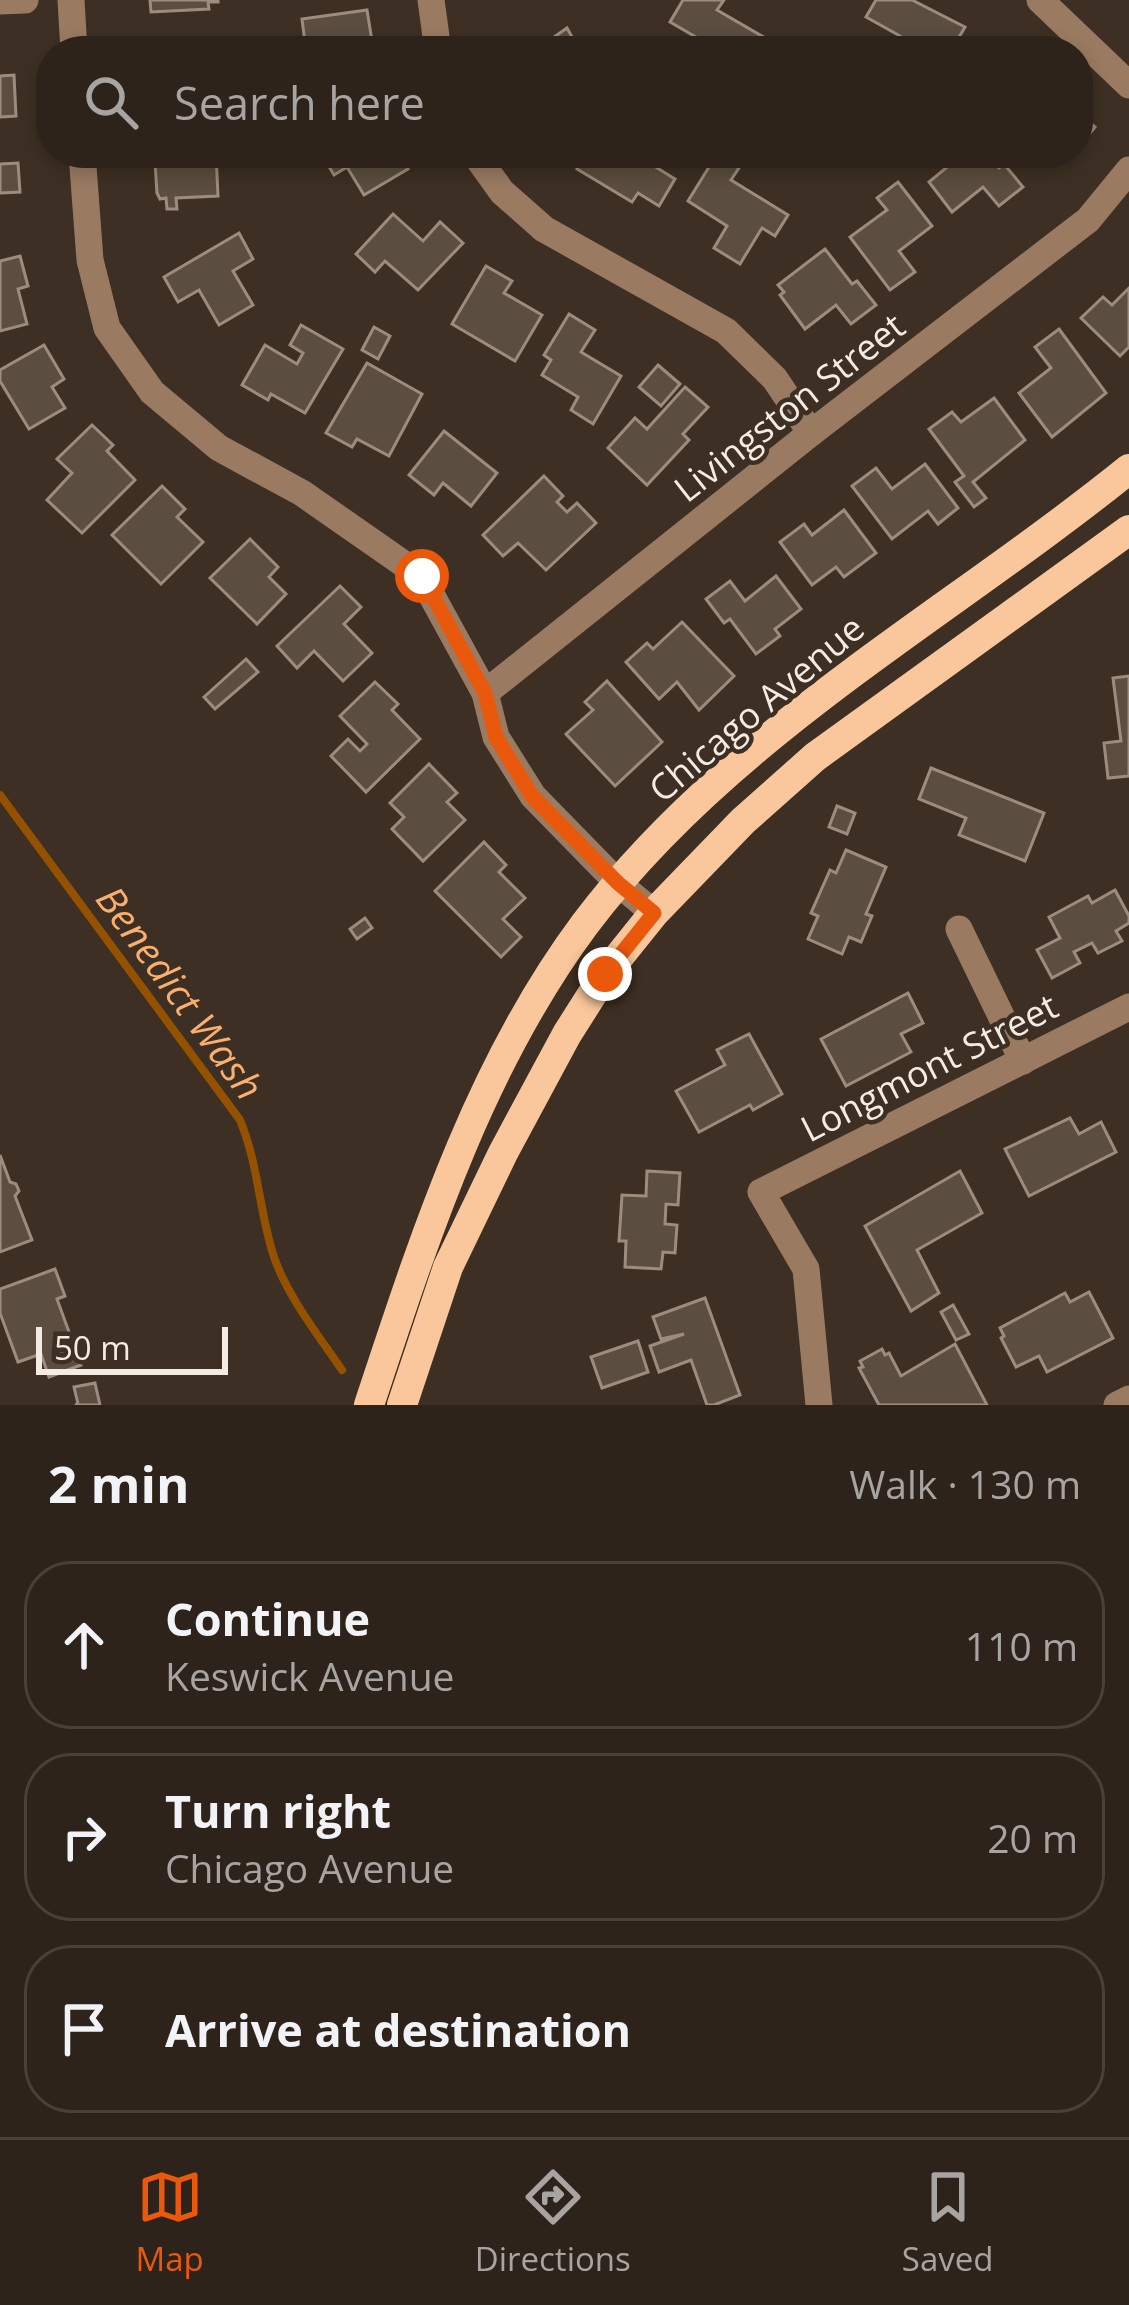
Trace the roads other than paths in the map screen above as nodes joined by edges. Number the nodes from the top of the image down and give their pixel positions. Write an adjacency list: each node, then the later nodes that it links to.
1 (26, 0): 5 (street)
2 (70, 0): 6 (street)
3 (431, 0): 7 (street)
4 (1040, 0): 8 (street)
5 (0, 1)
6 (73, 36)
7 (436, 36)
8 (1078, 36)
9 (1093, 51): 10 (street)
10 (1129, 85)
11 (83, 168): 17 (street)
12 (485, 168): 14 (street)
13 (1129, 170): 14 (street, Livingston Street)
14 (812, 433): 17 (street, Livingston Street)
15 (1129, 469): 18 (main road, Chicago Avenue)
16 (1129, 530): 19 (main road, Chicago Avenue)
17 (485, 693): 18 (street)
18 (618, 883): 19 (street); 24 (main road, Chicago Avenue)
19 (654, 913): 25 (main road, Chicago Avenue)
20 (959, 929): 22 (street)
21 (1129, 1007): 22 (street, Longmont Street)
22 (1023, 1060): 26 (street, Longmont Street)
23 (1129, 1399): 27 (street)
24 (369, 1405)
25 (402, 1405)
26 (819, 1405)
27 (1117, 1405)

